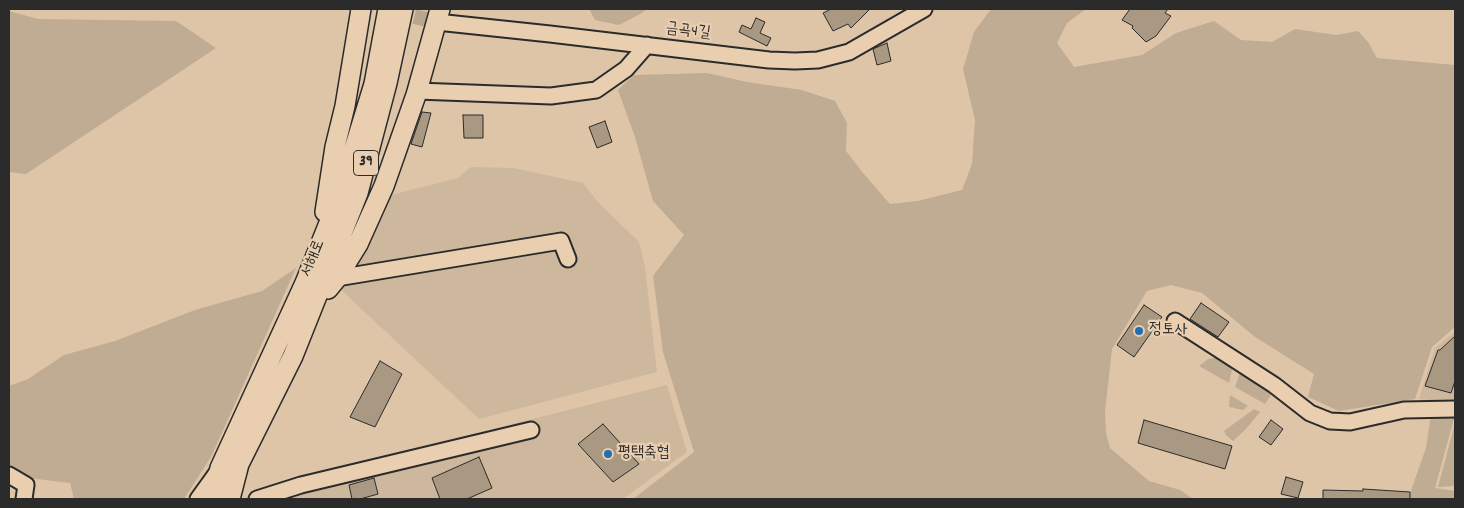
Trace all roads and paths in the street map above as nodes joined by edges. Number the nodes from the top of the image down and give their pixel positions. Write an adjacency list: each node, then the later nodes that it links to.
1 (361, 9): 8 (main road)
2 (388, 9): 8 (main road, 서해로 / 39)
3 (404, 9): 11 (main road, 서해로 / 39)
4 (924, 9): 6 (street, 금곡4길)
5 (438, 15): 6 (street, 금곡4길); 7 (main road)
6 (647, 45): 7 (street)
7 (417, 91): 10 (main road)
8 (320, 245): 15 (main road, 서해로 / 39)
9 (568, 258): 10 (street)
10 (337, 278): 11 (main road)
11 (311, 311): 20 (main road, 서해로 / 39)
12 (1176, 321): 13 (street)
13 (1455, 409)
14 (531, 430): 21 (street)
15 (220, 468): 18 (street); 19 (main road, 서해로 / 39)
16 (9, 475): 17 (street)
17 (24, 499)
18 (198, 499)
19 (212, 499)
20 (230, 499)
21 (257, 499)

